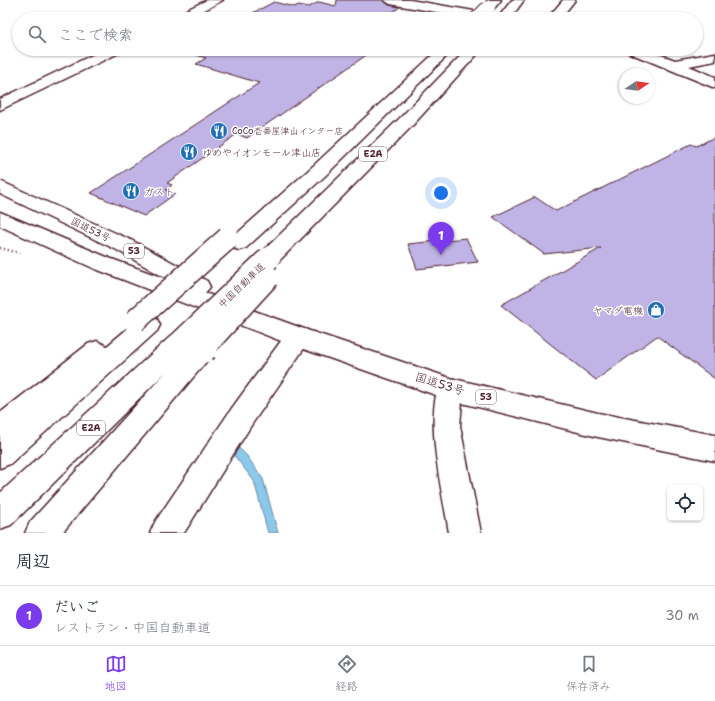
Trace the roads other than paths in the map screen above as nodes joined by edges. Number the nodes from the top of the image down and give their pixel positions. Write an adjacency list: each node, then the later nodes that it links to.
1 (217, 0): 7 (main road)
2 (390, 0): 5 (main road)
3 (518, 0): 10 (main road)
4 (569, 0): 11 (main road)
5 (441, 4): 8 (main road)
6 (491, 4): 9 (main road, bridge)
7 (192, 12)
8 (471, 12)
9 (484, 12)
10 (508, 12)
11 (559, 12)
12 (102, 56): 19 (main road)
13 (440, 56): 24 (main road)
14 (468, 56): 27 (main road, bridge)
15 (650, 56): 17 (main road)
16 (715, 57): 17 (main road)
17 (674, 65): 18 (main road)
18 (715, 83)
19 (0, 106)
20 (0, 187): 25 (main road, 国道53号 / 53)
21 (0, 218): 23 (main road, 国道53号 / 53)
22 (0, 235): 23 (main road)
23 (101, 263): 25 (main road, 国道53号 / 53)
24 (141, 323): 29 (main road); 31 (main road)
25 (263, 323): 26 (main road, 国道53号 / 53)
26 (298, 337): 28 (main road, 国道53号 / 53); 34 (main road)
27 (192, 346): 32 (main road, E2A); 33 (main road)
28 (450, 389): 30 (main road, 国道53号 / 53); 35 (main road)
29 (0, 429)
30 (715, 448)
31 (0, 455)
32 (0, 514)
33 (41, 533)
34 (166, 533)
35 (465, 533)

